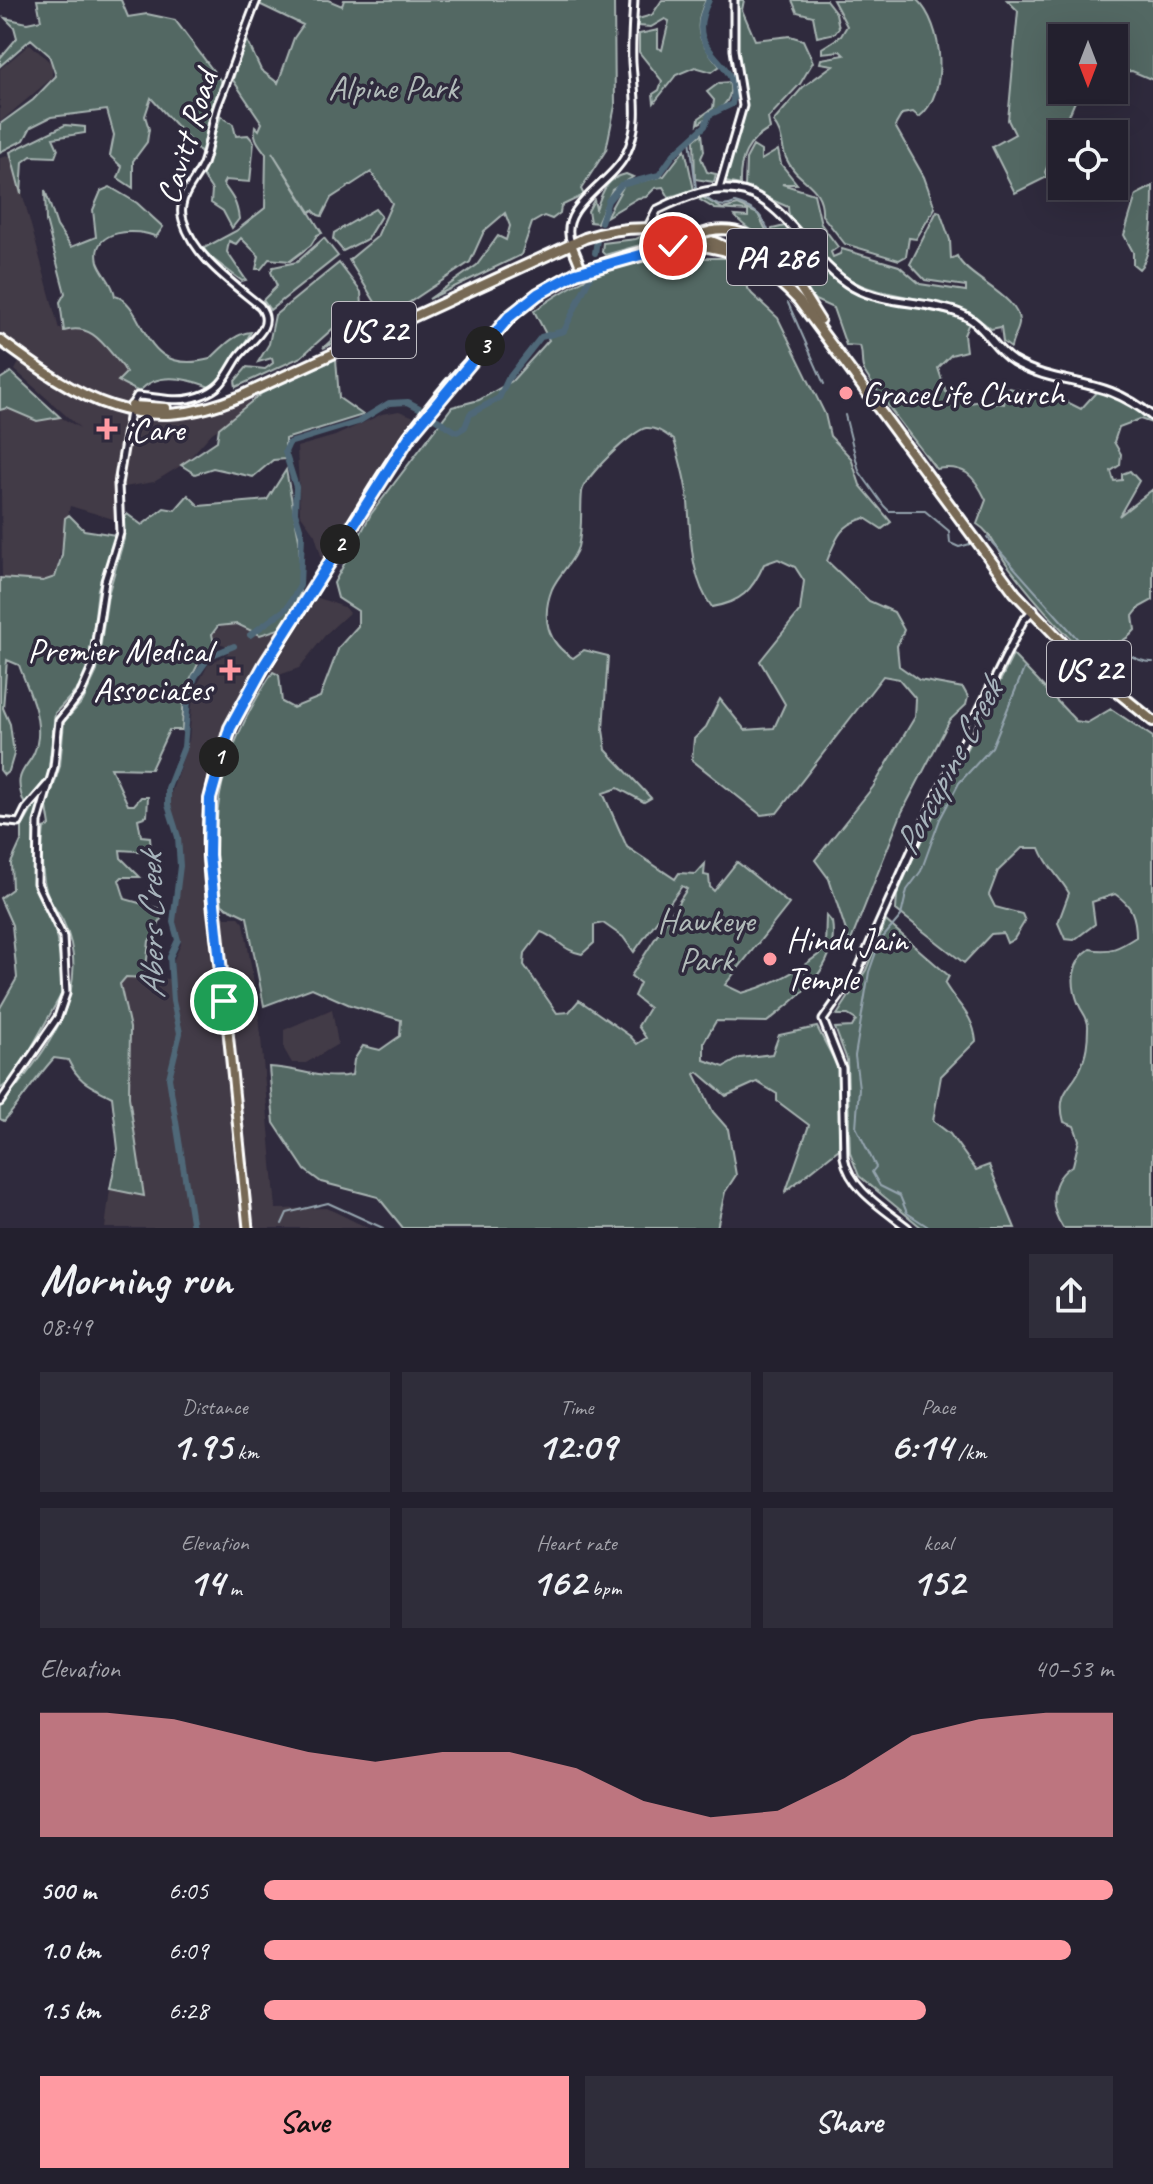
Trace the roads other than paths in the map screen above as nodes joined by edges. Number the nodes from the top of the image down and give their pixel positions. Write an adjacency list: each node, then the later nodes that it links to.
1 (257, 0): 13 (street, Cavitt Road)
2 (634, 0): 6 (street)
3 (734, 0): 4 (street)
4 (719, 189): 5 (main road); 14 (main road)
5 (648, 225): 6 (highway, US 22); 9 (highway, US 22); 11 (highway, US 22)
6 (570, 240): 7 (highway, US 22); 8 (main road); 13 (highway, US 22)
7 (556, 250): 8 (main road); 13 (highway, US 22)
8 (576, 256): 10 (main road)
9 (761, 266): 10 (main road, PA 286); 15 (highway, US 22)
10 (581, 268): 11 (main road, PA 286, bridge); 20 (main road, PA 286)
11 (820, 320): 15 (highway, US 22)
12 (0, 338): 13 (highway, US 22)
13 (130, 408): 17 (street)
14 (1153, 417)
15 (1033, 610): 16 (highway, US 22); 21 (street)
16 (1153, 718)
17 (49, 784): 18 (street); 19 (street)
18 (0, 821)
19 (0, 1102)
20 (248, 1228)
21 (908, 1228)

